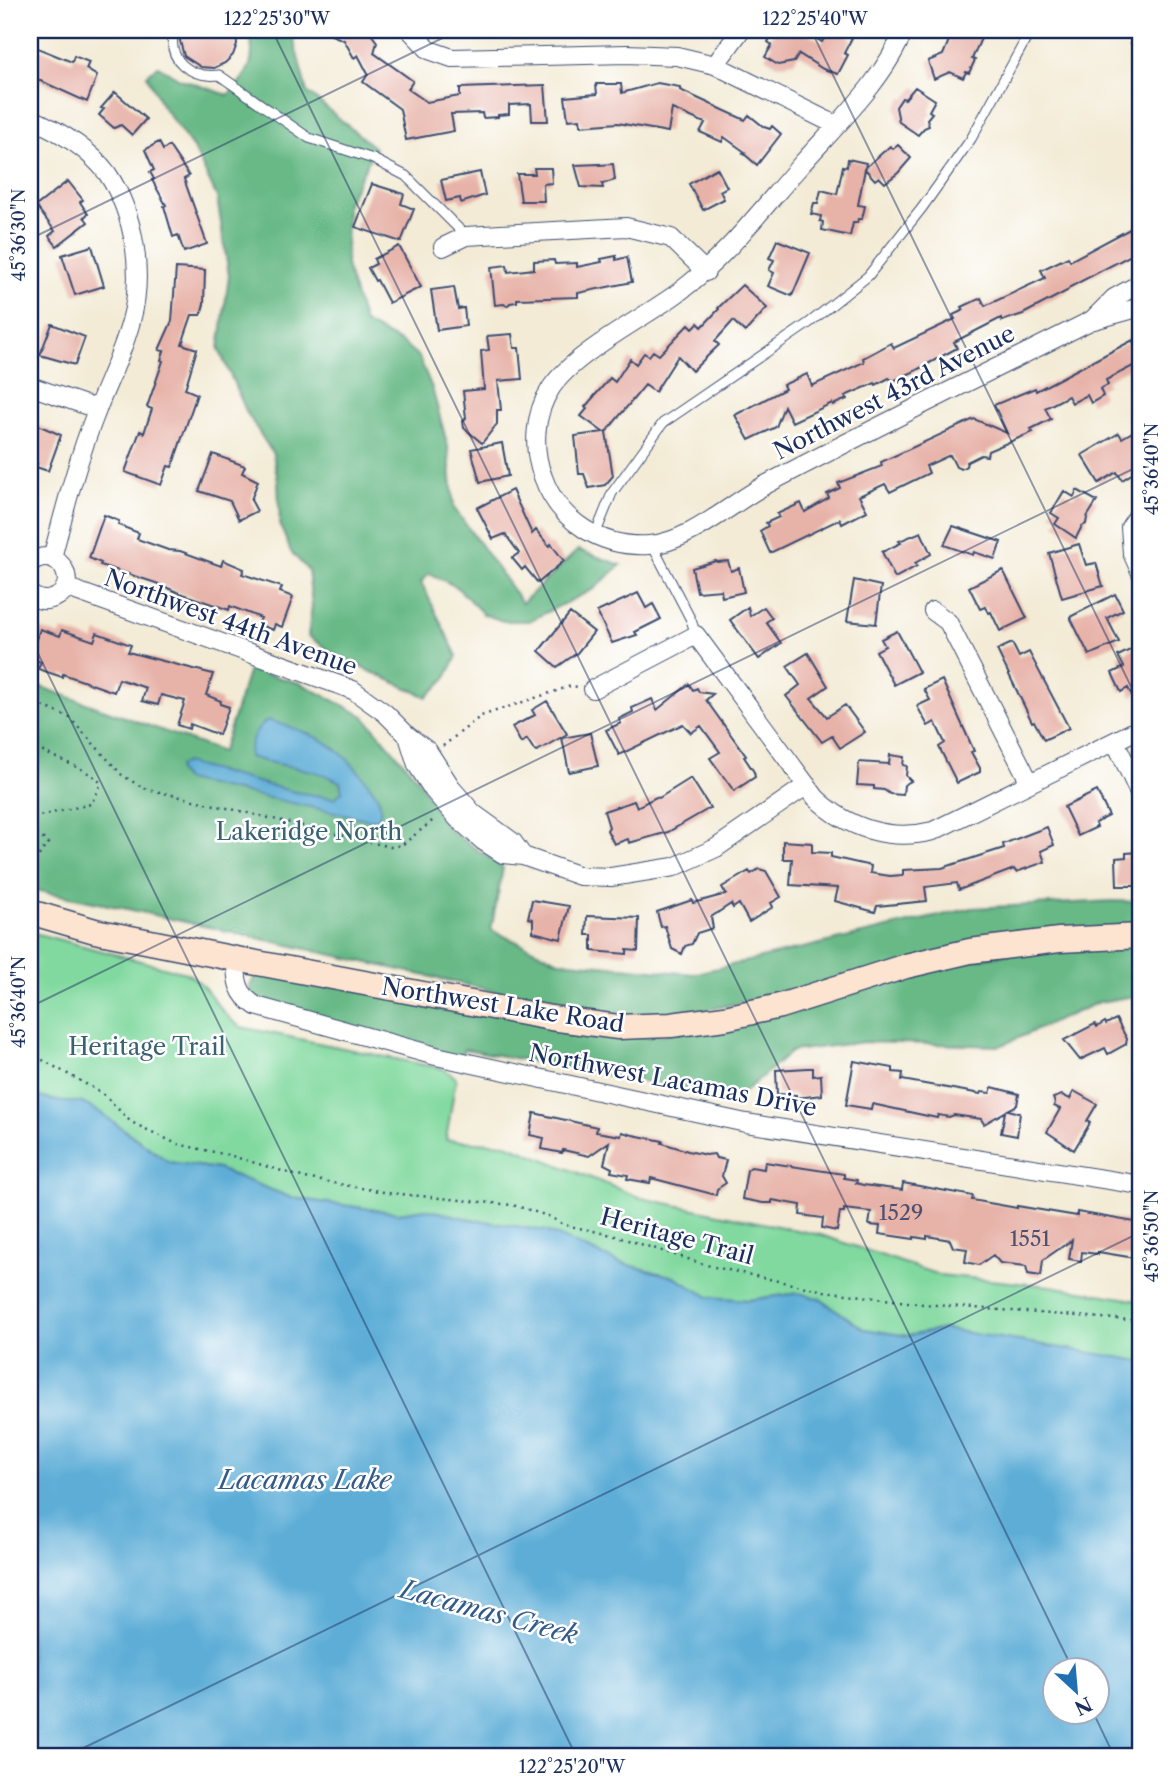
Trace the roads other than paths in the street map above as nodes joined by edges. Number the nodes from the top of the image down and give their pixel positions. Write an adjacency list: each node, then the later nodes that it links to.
1 (174, 30): 9 (lane)
2 (410, 30): 6 (street)
3 (741, 30): 6 (street)
4 (904, 30): 8 (street)
5 (1031, 30): 18 (lane)
6 (715, 65): 8 (street)
7 (30, 118): 16 (street)
8 (836, 125): 11 (street)
9 (466, 236): 10 (street); 11 (street)
10 (443, 247)
11 (706, 272): 18 (street)
12 (1141, 283): 14 (street, Northwest 43rd Avenue)
13 (1141, 307): 14 (street, Northwest 43rd Avenue)
14 (1090, 321): 19 (street, Northwest 43rd Avenue)
15 (30, 386): 16 (street)
16 (97, 410): 20 (street)
17 (1141, 511): 22 (street)
18 (594, 535): 19 (street)
19 (652, 545): 26 (lane)
20 (52, 558): 21 (street); 23 (street, Northwest 44th Avenue)
21 (30, 563)
22 (1141, 573)
23 (65, 587): 24 (street, Northwest 44th Avenue); 29 (street, Northwest 44th Avenue)
24 (30, 594)
25 (933, 611): 31 (street)
26 (696, 635): 27 (street); 32 (street)
27 (593, 689)
28 (1141, 728): 30 (street)
29 (408, 736): 34 (street, Northwest 44th Avenue); 34 (street, Northwest 44th Avenue)
30 (1115, 741): 31 (street); 33 (street)
31 (1030, 783): 32 (street)
32 (807, 785): 34 (street, Northwest 44th Avenue)
33 (1141, 797)
34 (523, 856)
35 (30, 912): 37 (main road, Northwest Lake Road)
36 (1141, 936): 37 (main road, Northwest Lake Road)
37 (236, 959): 38 (street, Northwest Lacamas Drive)
38 (1141, 1185)

